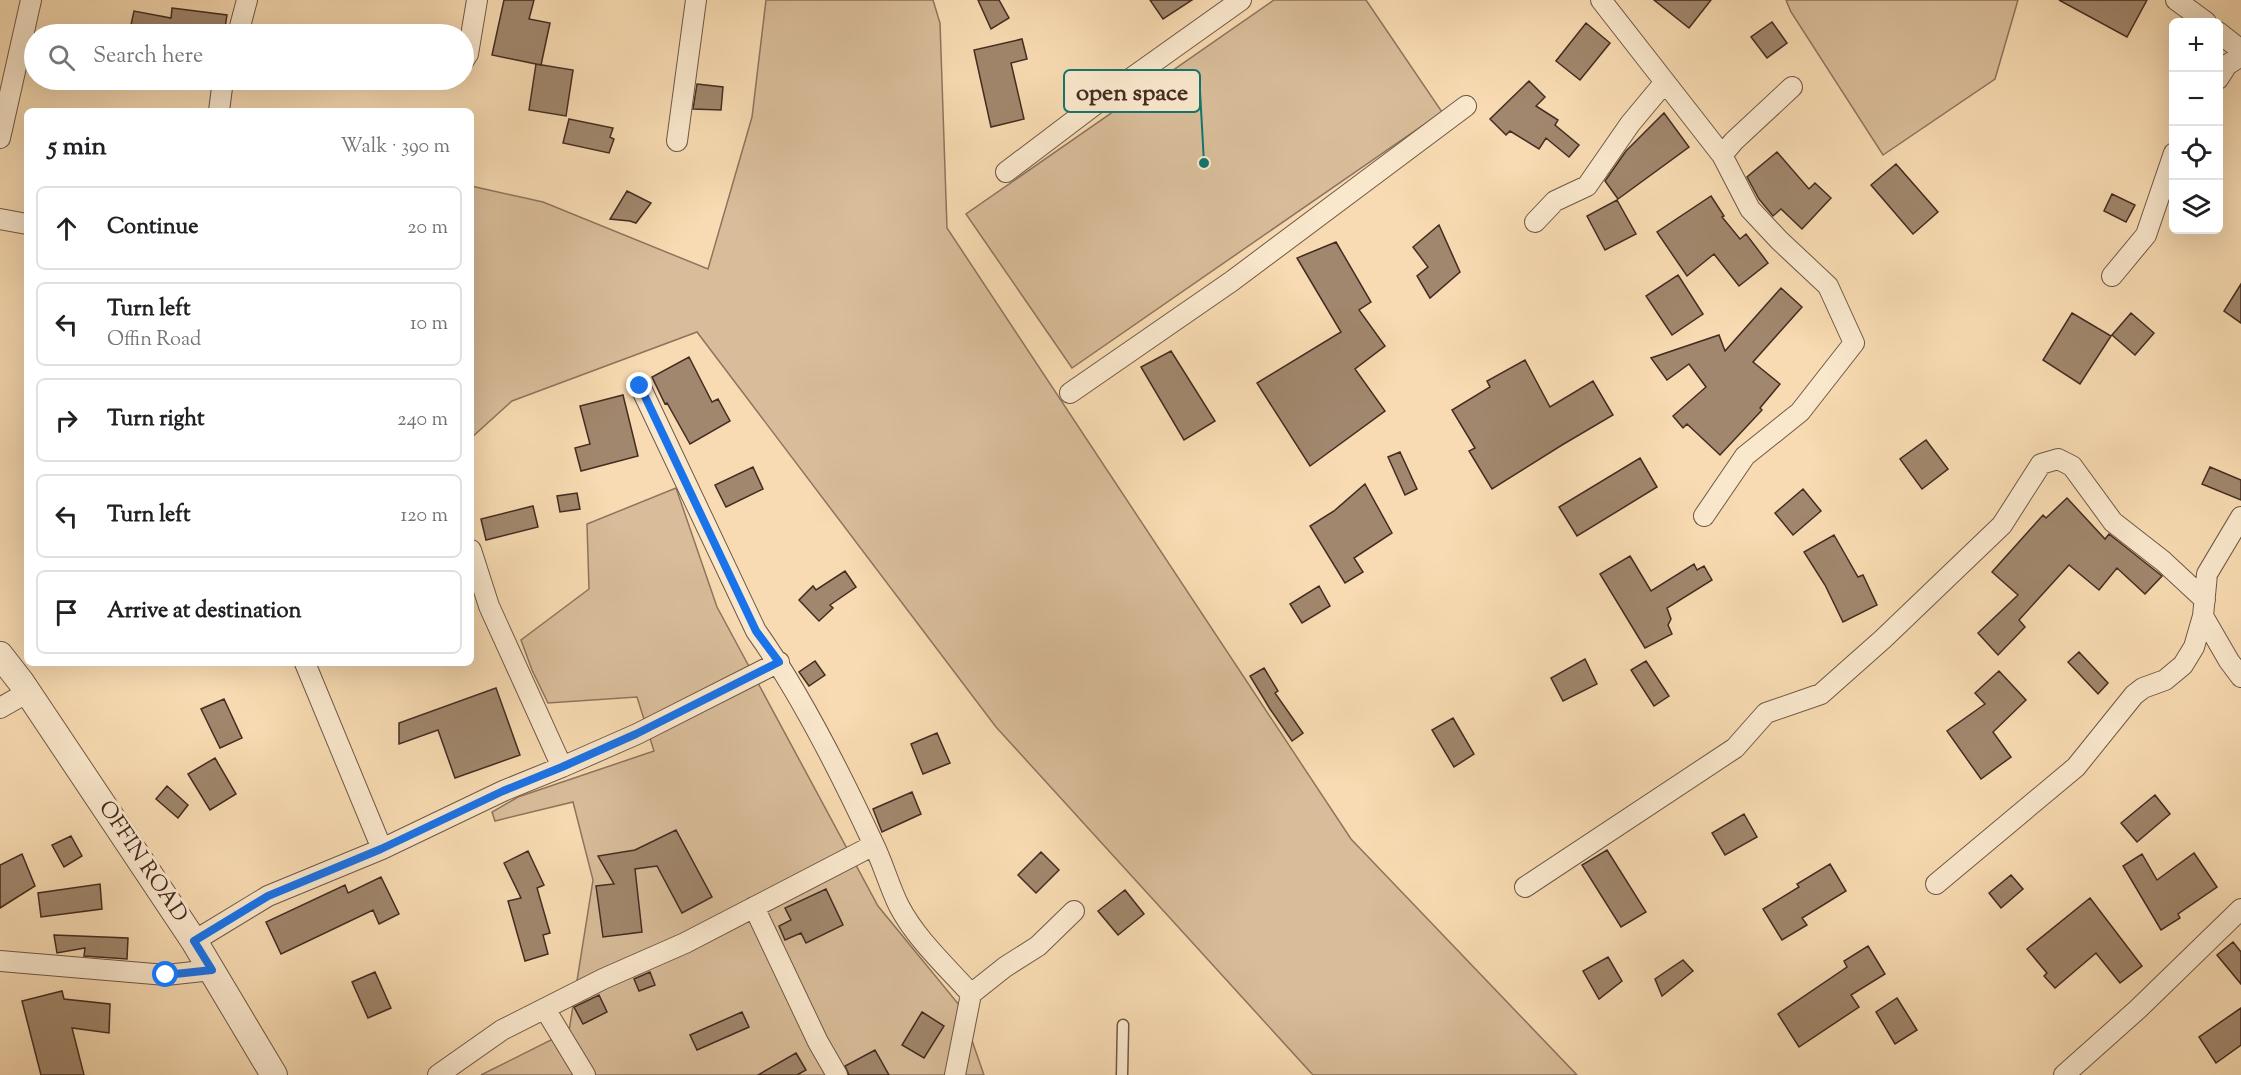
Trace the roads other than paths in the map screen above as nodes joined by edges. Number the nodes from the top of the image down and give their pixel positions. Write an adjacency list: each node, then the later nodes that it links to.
1 (31, 0): 9 (street)
2 (247, 0): 10 (street)
3 (477, 0): 11 (street)
4 (696, 0): 23 (street)
5 (1241, 0): 26 (street)
6 (1601, 0): 17 (street)
7 (2176, 0): 8 (street)
8 (2201, 18)
9 (26, 24)
10 (241, 24)
11 (473, 24)
12 (24, 31): 22 (street)
13 (2223, 36): 14 (street)
14 (2241, 50)
15 (2241, 56): 16 (street)
16 (2222, 72)
17 (1665, 82): 24 (street); 28 (street)
18 (1792, 87): 24 (street)
19 (222, 90): 21 (street)
20 (1466, 106): 32 (street)
21 (219, 108)
22 (0, 138)
23 (677, 141)
24 (1722, 155): 33 (street)
25 (2169, 168): 30 (street)
26 (1006, 172)
27 (0, 219): 29 (street)
28 (1535, 222)
29 (24, 223)
30 (2112, 276)
31 (640, 386): 38 (street)
32 (1070, 393)
33 (1704, 516)
34 (2241, 517): 36 (street)
35 (474, 559): 43 (street)
36 (2204, 608): 40 (street); 46 (street); 47 (street)
37 (0, 655): 41 (street, OFFIN ROAD)
38 (779, 662): 43 (street); 44 (street)
39 (306, 666): 45 (street)
40 (2241, 677)
41 (28, 692): 42 (street); 51 (street, OFFIN ROAD)
42 (0, 708)
43 (562, 767): 45 (street)
44 (874, 845): 48 (street); 54 (street)
45 (381, 849): 51 (street)
46 (1936, 884)
47 (1526, 887)
48 (754, 907): 55 (street); 60 (street)
49 (2241, 909): 63 (street)
50 (1074, 911): 54 (street)
51 (194, 941): 53 (street, OFFIN ROAD)
52 (0, 961): 53 (street)
53 (212, 970): 57 (street, OFFIN ROAD)
54 (971, 994): 61 (street)
55 (545, 1009): 58 (street); 59 (street)
56 (1123, 1025): 62 (lane)
57 (274, 1075)
58 (438, 1075)
59 (585, 1075)
60 (837, 1075)
61 (955, 1075)
62 (1122, 1075)
63 (2064, 1075)

